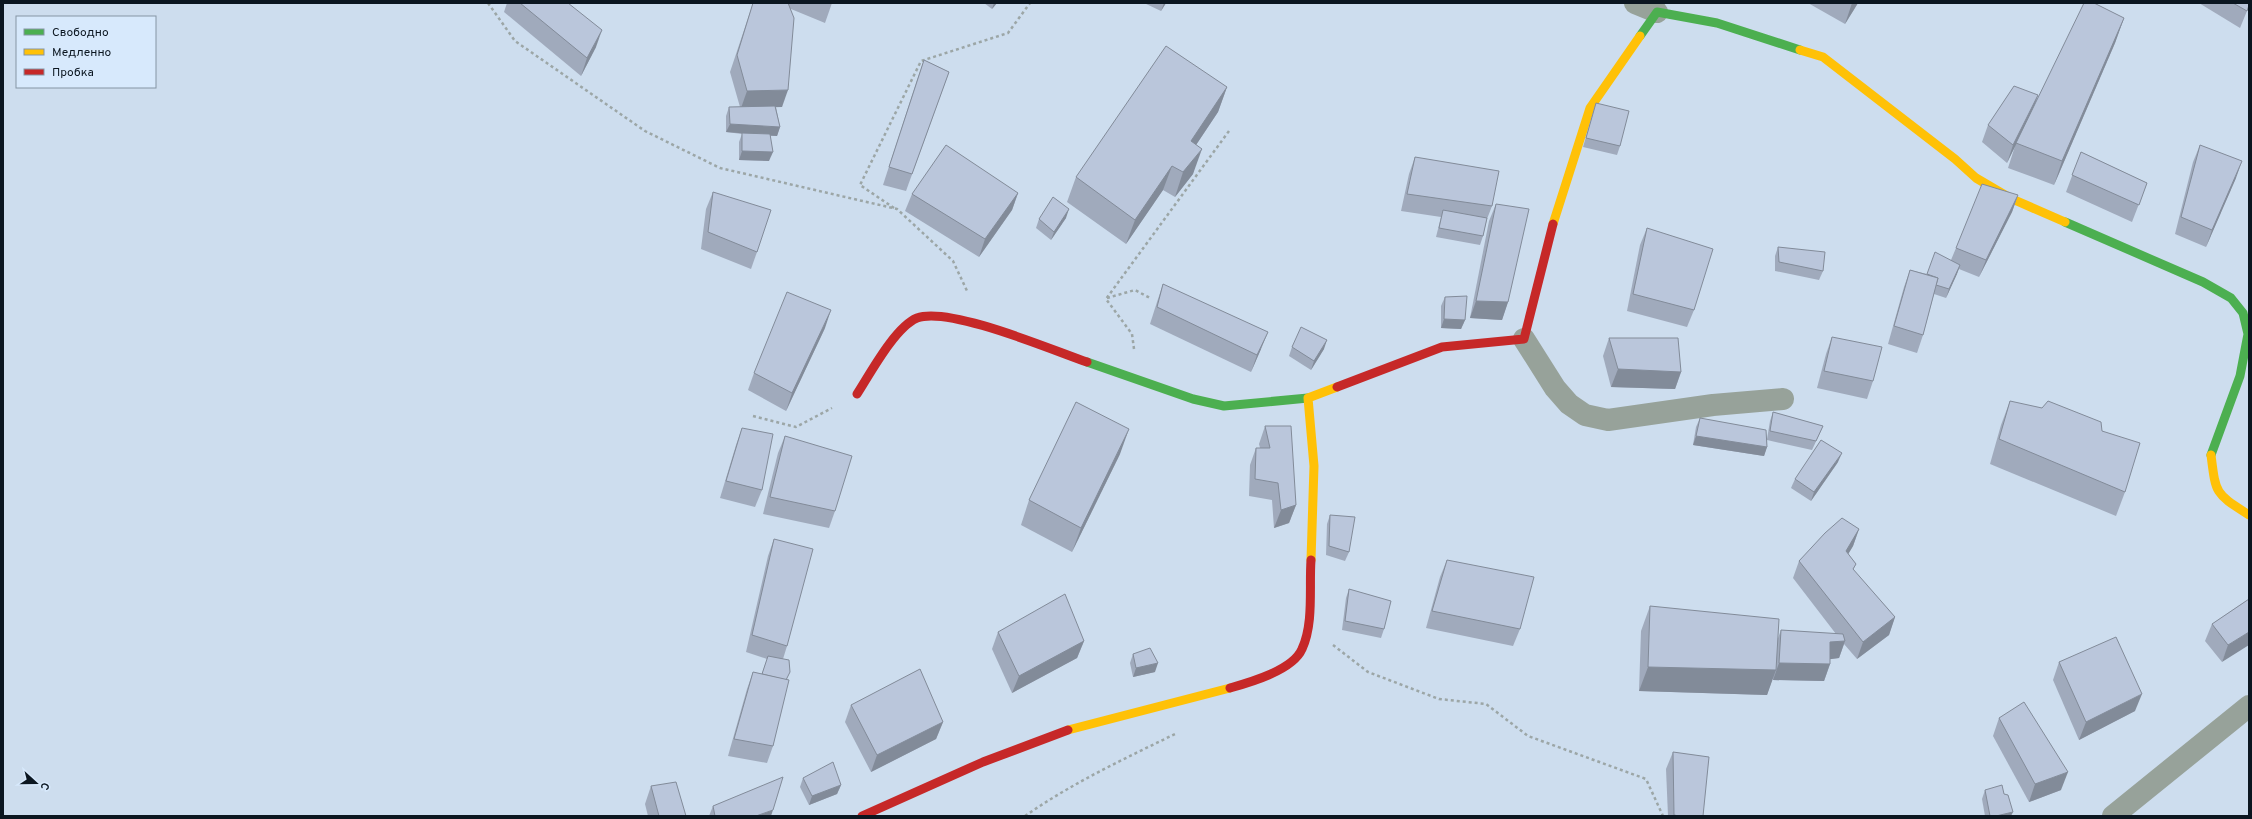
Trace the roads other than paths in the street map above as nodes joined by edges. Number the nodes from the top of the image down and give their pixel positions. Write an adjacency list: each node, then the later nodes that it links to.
1 (1635, 3): 2 (street)
2 (1657, 12): 3 (street); 7 (street)
3 (1524, 339): 5 (street); 6 (street)
4 (857, 394): 5 (street)
5 (1308, 398): 9 (street)
6 (1784, 399)
7 (2249, 515)
8 (2249, 706): 10 (street)
9 (862, 816)
10 (2113, 816)

